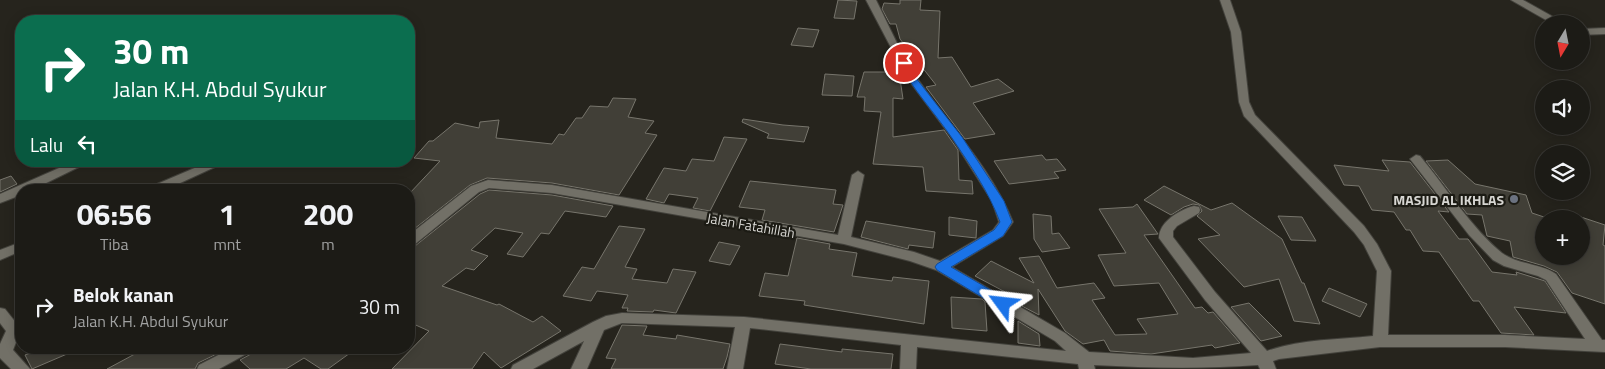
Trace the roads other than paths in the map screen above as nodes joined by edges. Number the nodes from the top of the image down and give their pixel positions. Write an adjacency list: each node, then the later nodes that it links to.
1 (870, 0): 20 (street)
2 (1225, 0): 25 (street)
3 (1516, 0): 4 (street)
4 (1544, 15)
5 (1605, 31): 6 (street)
6 (1590, 32)
7 (1416, 159): 26 (street)
8 (61, 167): 11 (street)
9 (208, 167): 12 (street)
10 (858, 175): 17 (street)
11 (32, 184)
12 (168, 184)
13 (15, 193): 14 (street)
14 (0, 199)
15 (1194, 210): 30 (street)
16 (415, 237): 17 (street, Jalan Fatahillah)
17 (844, 240): 20 (street, Jalan Fatahillah)
18 (15, 248): 19 (street)
19 (0, 254)
20 (941, 267): 29 (street, Jalan Fatahillah)
21 (0, 313): 28 (street)
22 (744, 322): 23 (street); 24 (street); 35 (street)
23 (598, 326): 33 (street); 34 (street)
24 (909, 340): 29 (street); 36 (street)
25 (1380, 341): 26 (street); 30 (street)
26 (1602, 346)
27 (233, 354): 32 (street)
28 (3, 358): 31 (street)
29 (1086, 363): 30 (street)
30 (1266, 363)
31 (22, 369)
32 (204, 369)
33 (518, 369)
34 (578, 369)
35 (735, 369)
36 (908, 369)

